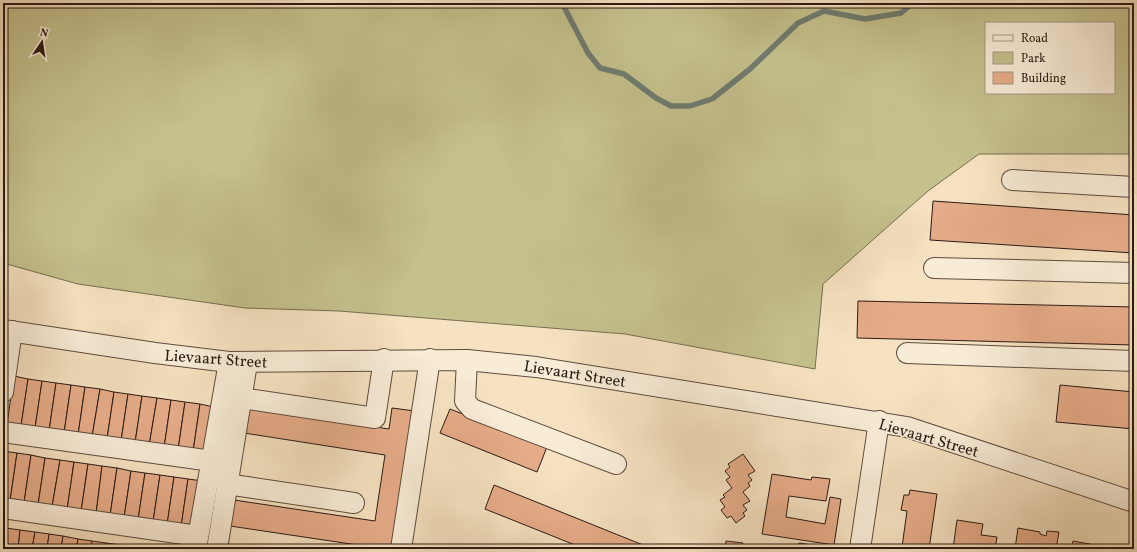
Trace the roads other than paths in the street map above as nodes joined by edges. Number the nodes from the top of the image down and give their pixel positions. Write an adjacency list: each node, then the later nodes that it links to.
1 (1012, 180): 2 (street)
2 (1134, 187)
3 (934, 268): 4 (street)
4 (1134, 274)
5 (8, 331): 11 (street, Lievaart Street); 12 (street)
6 (907, 353): 10 (street)
7 (384, 359): 8 (street, Lievaart Street); 11 (street, Lievaart Street); 13 (street)
8 (430, 359): 9 (street, Lievaart Street); 24 (street)
9 (468, 360): 14 (street, Lievaart Street); 17 (street)
10 (1134, 361)
11 (238, 362): 13 (street); 16 (street)
12 (3, 392)
13 (241, 398): 18 (street)
14 (879, 421): 19 (street, Lievaart Street); 25 (street)
15 (3, 432): 16 (street)
16 (212, 462): 22 (street)
17 (616, 464)
18 (227, 484): 20 (street); 23 (street)
19 (1134, 502)
20 (354, 503)
21 (3, 508): 22 (street)
22 (197, 542)
23 (217, 549)
24 (401, 549)
25 (860, 549)

